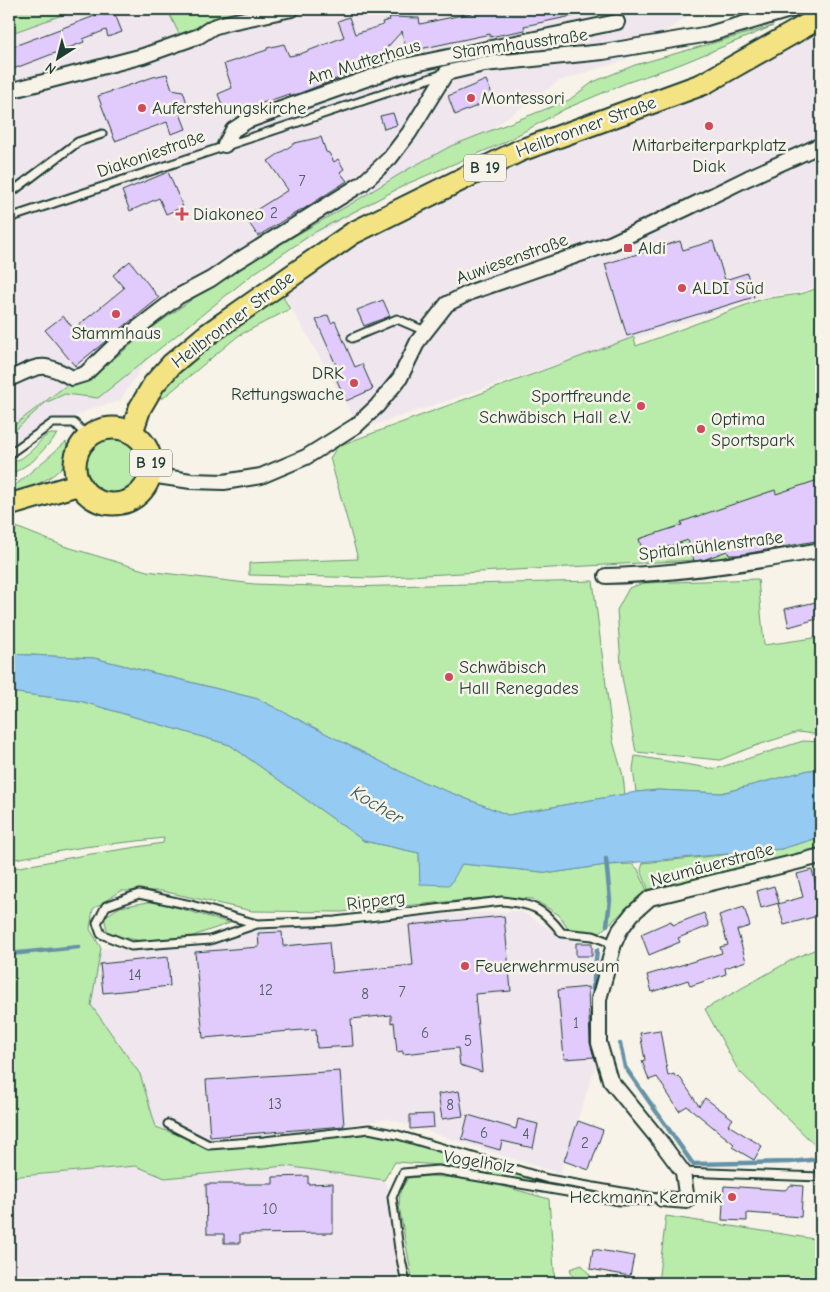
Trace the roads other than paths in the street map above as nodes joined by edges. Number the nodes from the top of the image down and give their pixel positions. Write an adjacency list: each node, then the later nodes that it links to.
1 (292, 9): 6 (street)
2 (793, 9): 5 (street, Stammhausstraße)
3 (821, 17): 15 (main road, Heilbronner Straße / B 19)
4 (617, 22): 8 (street, Am Mutterhaus)
5 (446, 73): 8 (lane, Diakoniestraße); 14 (street, Stammhausstraße)
6 (9, 91)
7 (102, 134): 10 (lane)
8 (224, 146): 11 (lane, Diakoniestraße)
9 (821, 146): 12 (street, Auwiesenstraße)
10 (9, 194)
11 (9, 218)
12 (425, 331): 13 (lane); 18 (street, Auwiesenstraße)
13 (352, 338)
14 (9, 379)
15 (132, 432): 16 (main road, B 19); 18 (main road, B 19)
16 (88, 437): 17 (lane); 19 (main road)
17 (9, 454)
18 (150, 475): 19 (main road, B 19)
19 (80, 484): 20 (main road)
20 (9, 505)
21 (821, 550): 22 (street, Spitalmühlenstraße)
22 (606, 576)
23 (821, 856): 25 (street, Neumäuerstraße)
24 (257, 924): 24 (lane, Ripperg); 25 (lane, Ripperg)
25 (614, 944): 27 (street, Neumäuerstraße)
26 (168, 1124): 29 (lane)
27 (683, 1172): 28 (lane); 29 (street, Neumäuerstraße)
28 (821, 1177)
29 (662, 1199): 30 (lane, Vogelholz)
30 (406, 1283)

